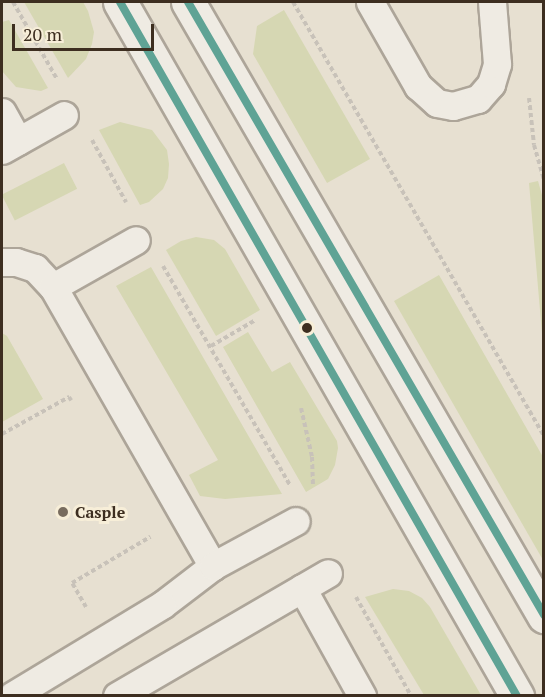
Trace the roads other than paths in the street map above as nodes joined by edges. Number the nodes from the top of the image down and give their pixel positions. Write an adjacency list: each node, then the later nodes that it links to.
1 (120, 2): 19 (main road)
2 (188, 2): 15 (main road)
3 (370, 2): 4 (lane)
4 (492, 2)
5 (71, 111): 7 (lane)
6 (2, 112): 7 (lane)
7 (10, 146)
8 (136, 240): 10 (lane)
9 (2, 262): 10 (lane)
10 (53, 287): 12 (lane)
11 (296, 521): 12 (lane)
12 (213, 566): 16 (lane)
13 (328, 573): 14 (lane)
14 (302, 588): 17 (lane); 18 (lane)
15 (543, 616)
16 (12, 696)
17 (117, 696)
18 (362, 696)
19 (517, 696)

